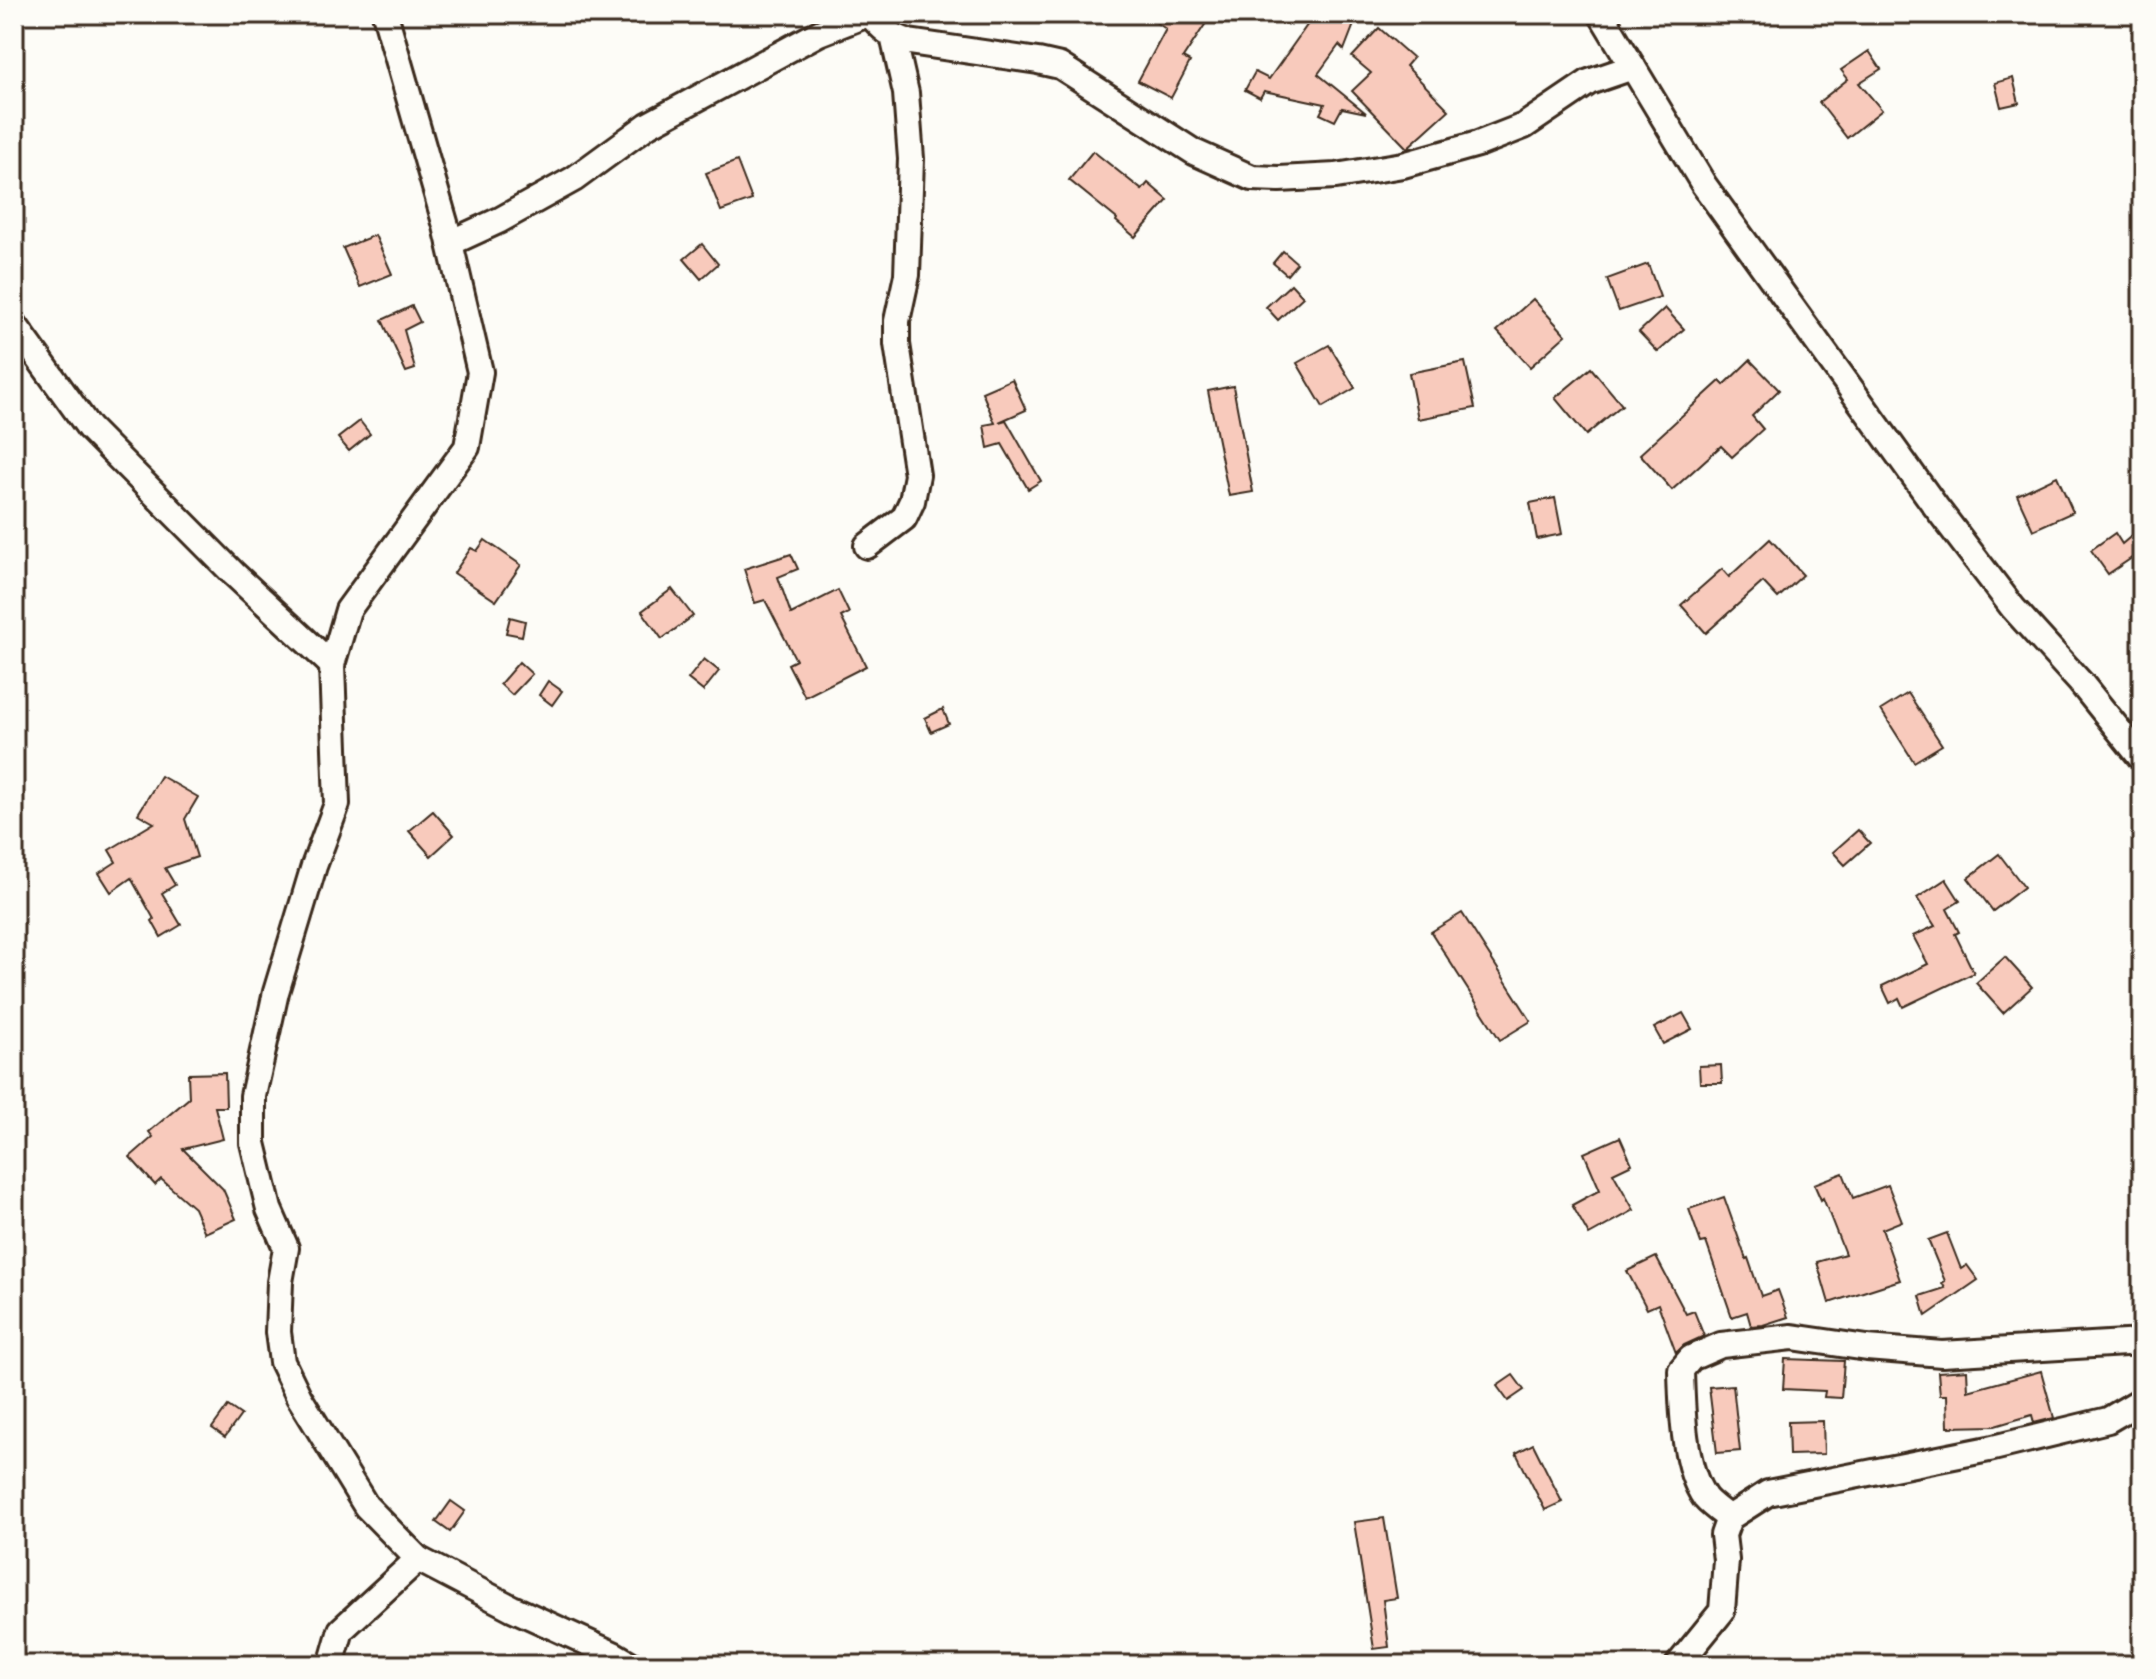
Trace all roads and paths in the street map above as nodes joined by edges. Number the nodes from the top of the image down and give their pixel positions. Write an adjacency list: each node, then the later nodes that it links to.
1 (385, 14): 6 (street)
2 (869, 14): 4 (street); 6 (street)
3 (1601, 14): 5 (street)
4 (893, 36): 5 (street); 8 (street)
5 (1633, 67): 10 (street)
6 (450, 243): 9 (street)
7 (14, 324): 9 (street)
8 (867, 546)
9 (332, 665): 14 (street)
10 (2142, 759)
11 (2142, 1342): 13 (street)
12 (2142, 1400): 13 (street)
13 (1729, 1518): 17 (street)
14 (418, 1559): 15 (street); 16 (street)
15 (331, 1665)
16 (632, 1665)
17 (1678, 1665)

